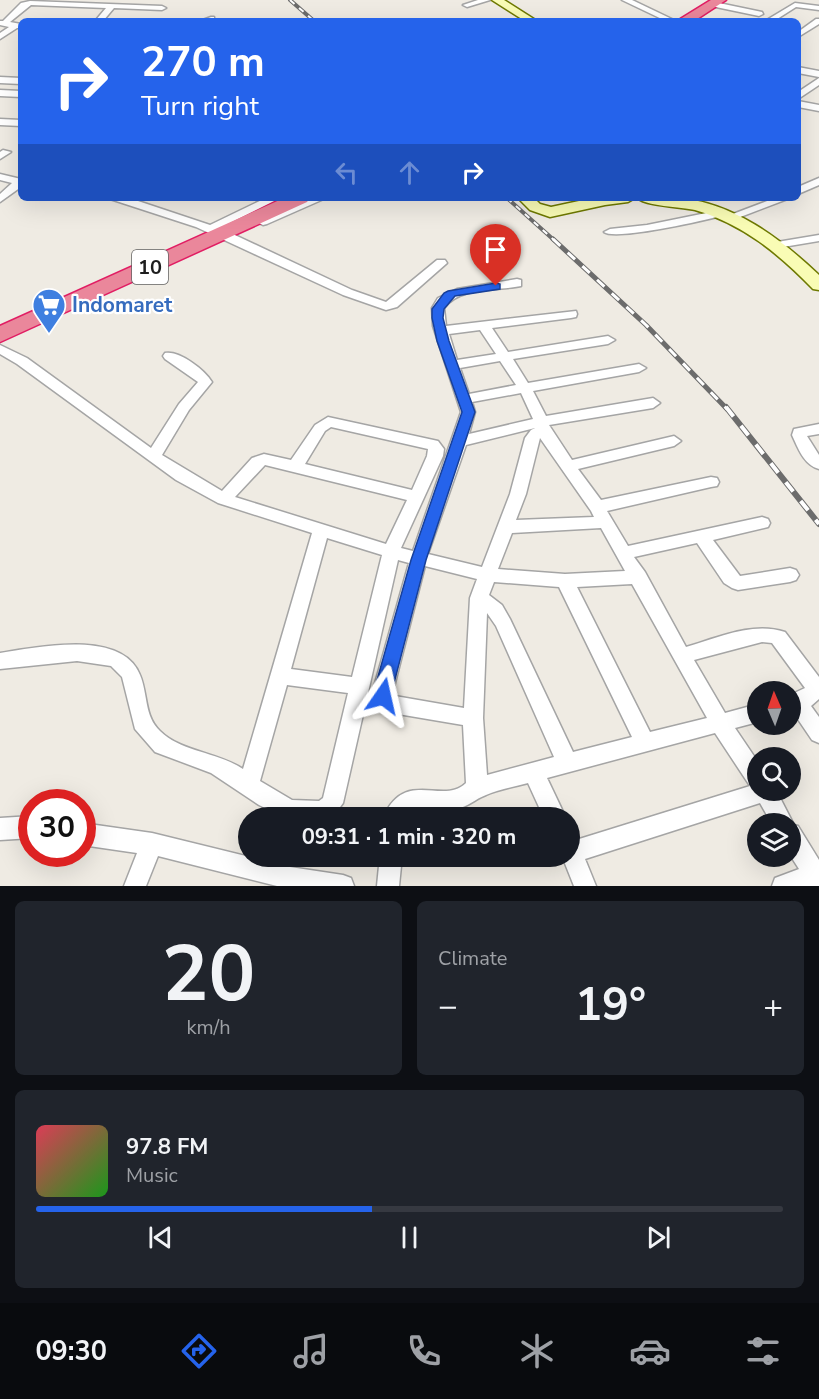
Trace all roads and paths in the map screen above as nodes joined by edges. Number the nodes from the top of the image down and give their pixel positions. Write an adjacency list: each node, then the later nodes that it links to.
1 (486, 0): 5 (street)
2 (497, 0): 11 (street)
3 (626, 0): 12 (street)
4 (717, 2): 9 (street); 13 (highway)
5 (467, 5)
6 (112, 6): 7 (street); 10 (street); 16 (street)
7 (162, 8)
8 (819, 8): 14 (street)
9 (759, 14)
10 (102, 18)
11 (527, 18)
12 (665, 18)
13 (689, 18)
14 (774, 18)
15 (819, 21): 19 (street)
16 (2, 23): 17 (street)
17 (18, 26)
18 (18, 27): 20 (street)
19 (801, 33)
20 (0, 37)
21 (801, 71): 22 (street)
22 (819, 74)
23 (0, 80): 24 (street)
24 (18, 81)
25 (819, 81): 27 (street)
26 (801, 86): 27 (street)
27 (808, 87): 29 (street)
28 (0, 93): 30 (street)
29 (801, 93)
30 (18, 94)
31 (802, 104): 32 (street)
32 (819, 108)
33 (0, 122): 34 (street)
34 (18, 123)
35 (0, 177): 37 (street)
36 (819, 181): 39 (street)
37 (18, 182)
38 (18, 184): 40 (street)
39 (801, 190)
40 (0, 199)
41 (124, 201): 50 (street)
42 (270, 201): 50 (street)
43 (293, 201): 50 (highway, 10)
44 (312, 201): 50 (street)
45 (528, 201): 46 (street)
46 (600, 201)
47 (672, 201): 49 (street)
48 (775, 201): 49 (street)
49 (726, 215): 51 (street); 53 (street)
50 (221, 232): 54 (street); 60 (highway, 10)
51 (610, 232)
52 (819, 238): 53 (street)
53 (777, 245): 56 (street)
54 (441, 264)
55 (517, 283): 59 (street)
56 (819, 285)
57 (571, 314): 58 (street)
58 (483, 325): 59 (street); 64 (street)
59 (441, 332): 65 (street)
60 (0, 334)
61 (608, 340): 64 (street)
62 (0, 349): 74 (street)
63 (170, 356): 74 (street)
64 (504, 358): 65 (street); 67 (street)
65 (451, 365): 68 (street)
66 (639, 368): 67 (street)
67 (524, 389): 68 (street); 70 (street)
68 (464, 399): 72 (street)
69 (652, 403): 70 (street)
70 (542, 427): 72 (street); 76 (street); 83 (street)
71 (819, 429): 75 (street)
72 (460, 441): 88 (street)
73 (674, 441): 76 (street)
74 (153, 456): 80 (street)
75 (819, 464)
76 (568, 466): 81 (street)
77 (295, 467): 79 (street); 79 (street); 80 (street)
78 (711, 482): 81 (street)
79 (417, 497): 86 (street)
80 (224, 500): 84 (street)
81 (601, 514): 83 (street); 87 (street)
82 (762, 523): 85 (street)
83 (504, 527): 89 (street)
84 (321, 530): 86 (street); 96 (street)
85 (701, 536): 87 (street); 90 (street)
86 (391, 552): 88 (street); 97 (street)
87 (624, 553): 91 (street)
88 (418, 560): 89 (street); 101 (street)
89 (489, 575): 92 (street); 93 (street)
90 (790, 575)
91 (639, 577): 92 (street); 94 (street)
92 (565, 581): 104 (street)
93 (479, 598): 101 (street); 105 (street)
94 (684, 655): 98 (street); 102 (street)
95 (0, 661): 108 (street)
96 (280, 676): 97 (street); 108 (street)
97 (358, 686): 108 (street)
98 (801, 701)
99 (801, 712): 103 (street)
100 (747, 716): 102 (street)
101 (473, 718): 109 (street)
102 (720, 723): 104 (street); 106 (street)
103 (819, 734)
104 (646, 744): 105 (street)
105 (567, 762): 107 (street)
106 (747, 765)
107 (533, 772): 109 (street); 112 (street)
108 (249, 785)
109 (477, 787): 111 (street)
110 (747, 793): 117 (street)
111 (400, 807)
112 (550, 807)
113 (18, 828): 114 (street)
114 (0, 829)
115 (96, 836): 116 (street)
116 (152, 844): 122 (street); 123 (street)
117 (580, 847)
118 (801, 852): 121 (street)
119 (390, 867): 124 (street)
120 (578, 867): 125 (street)
121 (817, 878): 126 (street)
122 (135, 886)
123 (343, 886)
124 (388, 886)
125 (585, 886)
126 (783, 886)

